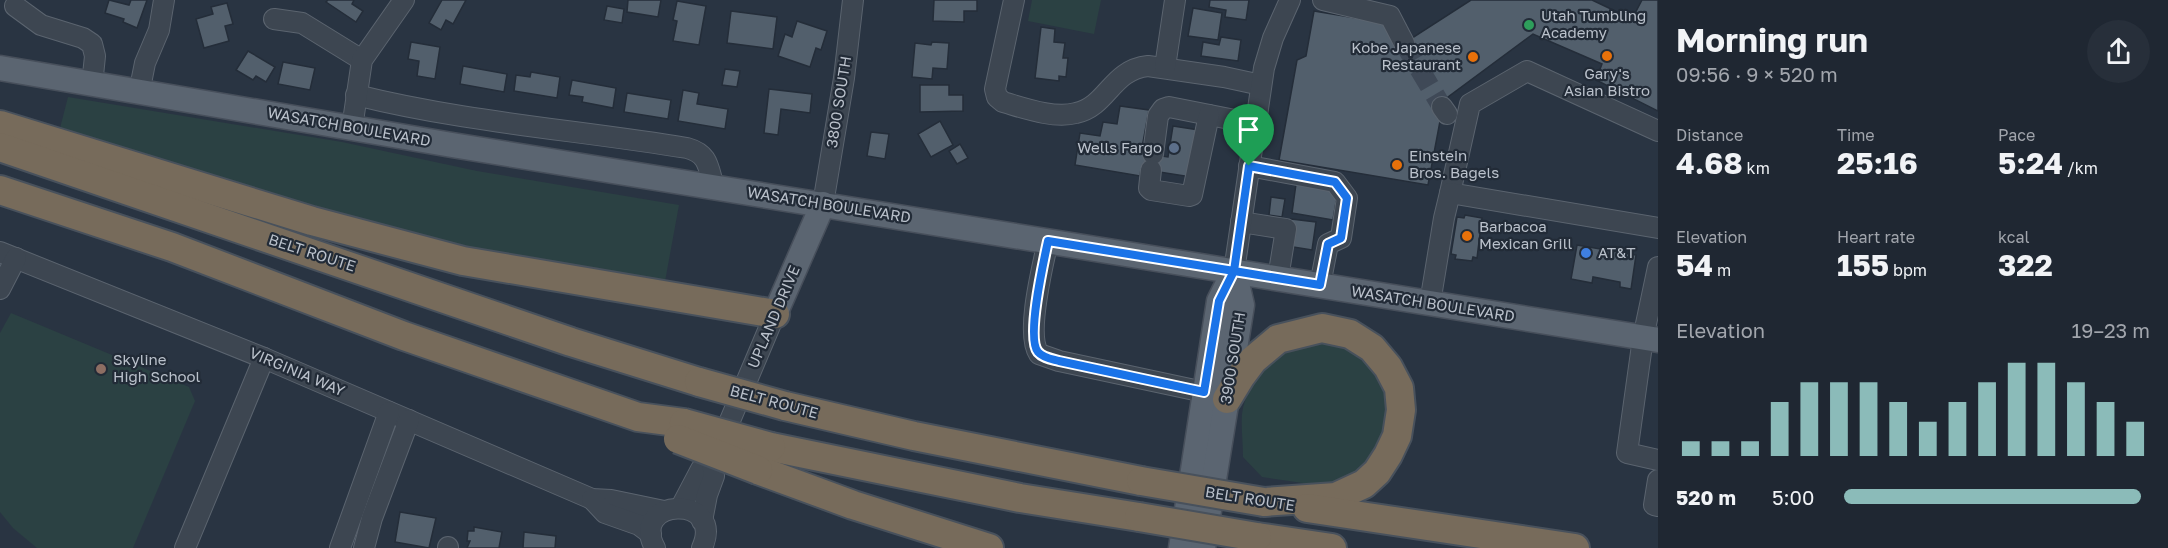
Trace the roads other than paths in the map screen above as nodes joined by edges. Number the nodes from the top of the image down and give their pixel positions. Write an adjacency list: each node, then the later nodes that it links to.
1 (164, 0): 16 (street)
2 (404, 0): 11 (street)
3 (853, 0): 28 (street, 3800 SOUTH)
4 (1014, 0): 12 (street)
5 (1176, 0): 12 (street)
6 (1290, 0): 15 (street)
7 (1323, 0): 10 (street)
8 (15, 6): 14 (street)
9 (274, 19): 11 (street)
10 (1404, 44)
11 (362, 60): 17 (street)
12 (1165, 67): 15 (street)
13 (0, 68): 14 (main road, WASATCH BOULEVARD)
14 (92, 85): 16 (main road, WASATCH BOULEVARD)
15 (1261, 86): 19 (street)
16 (139, 93): 21 (main road, WASATCH BOULEVARD)
17 (356, 95): 21 (street); 25 (street)
18 (1209, 115): 18 (street); 19 (street)
19 (1255, 124): 24 (street)
20 (0, 125): 39 (highway)
21 (352, 128): 25 (main road, WASATCH BOULEVARD)
22 (1658, 131): 27 (street)
23 (0, 147): 50 (highway, BELT ROUTE, bridge)
24 (1249, 166): 29 (street); 36 (street)
25 (714, 186): 28 (main road, WASATCH BOULEVARD)
26 (0, 190): 45 (highway, bridge)
27 (1450, 193): 30 (street); 38 (street)
28 (823, 204): 31 (main road, WASATCH BOULEVARD); 39 (main road, UPLAND DRIVE)
29 (1241, 222): 34 (street); 35 (street)
30 (1658, 228)
31 (1048, 241): 34 (main road, WASATCH BOULEVARD); 42 (street)
32 (8, 255): 37 (street); 41 (street, VIRGINIA WAY)
33 (1658, 267): 40 (street)
34 (1234, 271): 35 (main road, WASATCH BOULEVARD); 42 (main road, 3900 SOUTH); 42 (main road, 3900 SOUTH)
35 (1278, 278): 36 (main road, WASATCH BOULEVARD)
36 (1320, 285): 38 (main road, WASATCH BOULEVARD)
37 (0, 290)
38 (1430, 303): 40 (main road, WASATCH BOULEVARD)
39 (775, 314): 47 (street, UPLAND DRIVE)
40 (1651, 339): 46 (street)
41 (264, 358): 43 (street, VIRGINIA WAY); 55 (street)
42 (1216, 395): 50 (highway); 60 (main road, 3900 SOUTH); 61 (main road, 3900 SOUTH)
43 (389, 412): 44 (street, VIRGINIA WAY); 56 (street)
44 (409, 420): 49 (street, VIRGINIA WAY); 57 (street)
45 (765, 458): 59 (highway); 62 (highway, bridge)
46 (1658, 460)
47 (712, 463): 52 (street, UPLAND DRIVE); 53 (street, UPLAND DRIVE)
48 (1658, 480): 51 (street)
49 (592, 499): 52 (street, VIRGINIA WAY); 54 (street, VIRGINIA WAY)
50 (1264, 502): 63 (highway, BELT ROUTE)
51 (1658, 506)
52 (672, 509): 53 (street); 54 (street, UPLAND DRIVE)
53 (702, 521): 58 (street, UPLAND DRIVE)
54 (653, 541)
55 (185, 548)
56 (340, 548)
57 (364, 548)
58 (702, 548)
59 (989, 548)
60 (1181, 548)
61 (1203, 548)
62 (1332, 548)
63 (1575, 548)

